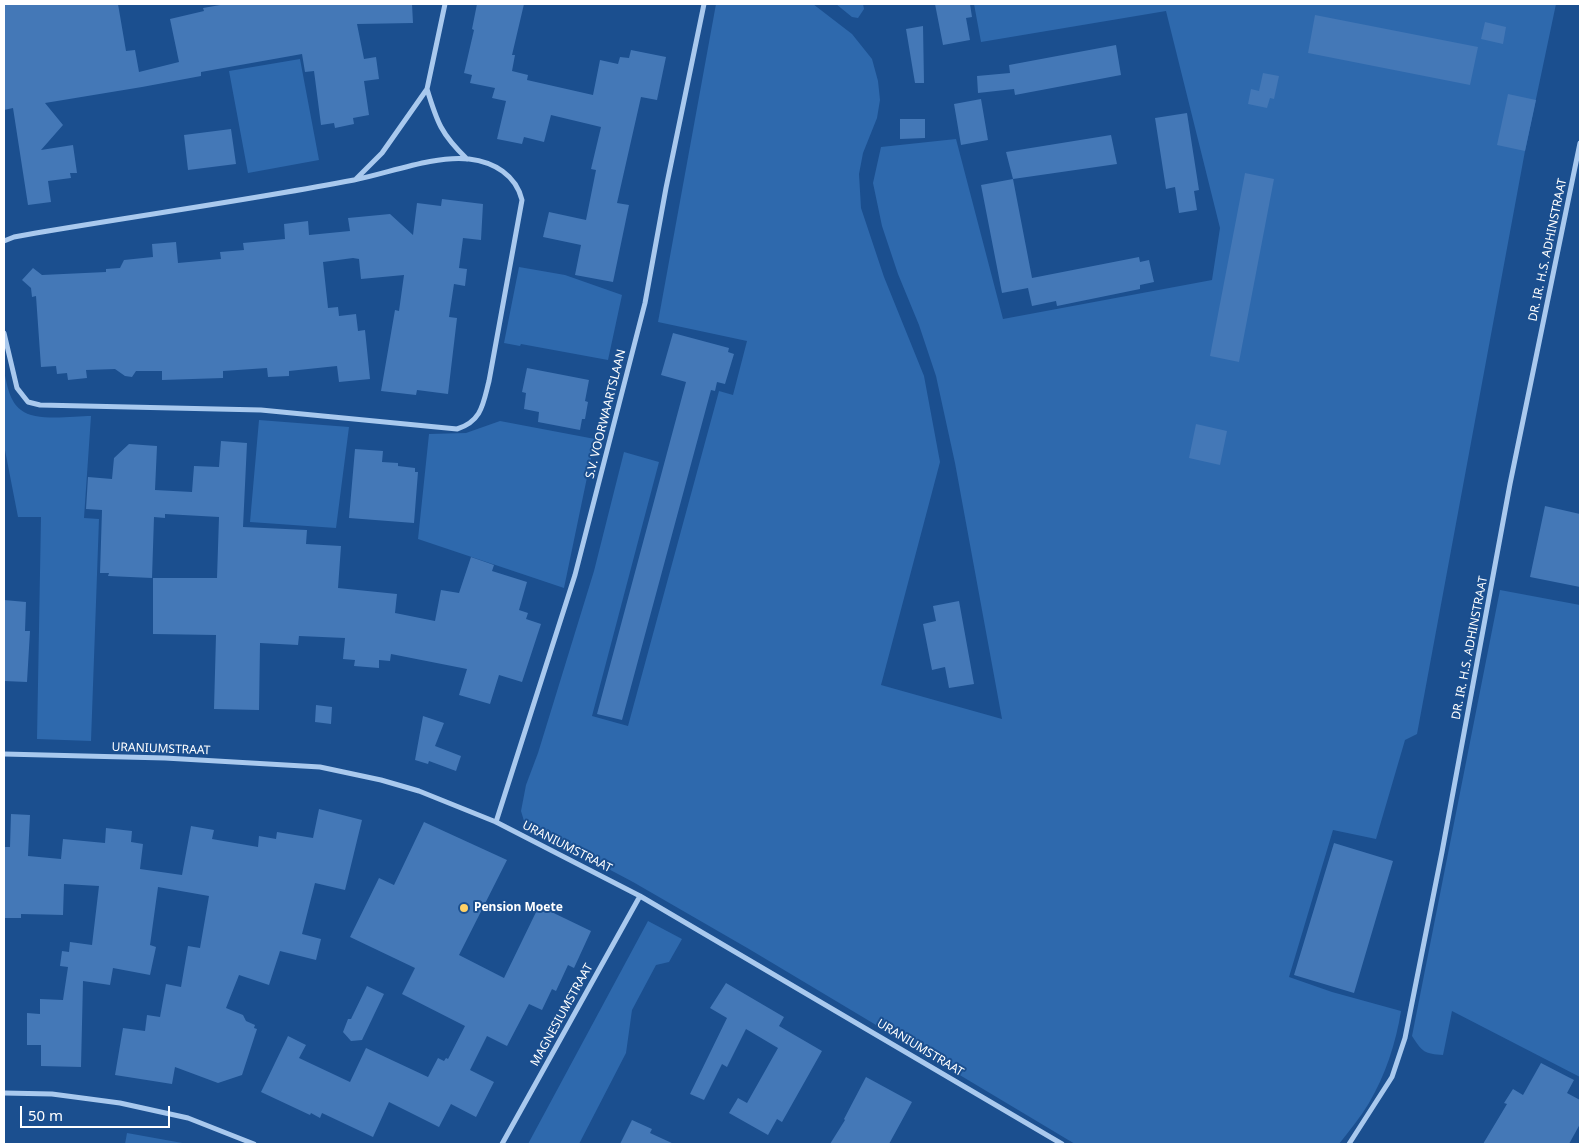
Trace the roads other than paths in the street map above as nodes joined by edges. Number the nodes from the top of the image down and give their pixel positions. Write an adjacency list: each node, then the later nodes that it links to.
1 (445, 4): 3 (street)
2 (704, 4): 10 (street, S.V. VOORWAARTSLAAN)
3 (426, 88): 5 (street); 6 (street)
4 (1580, 143): 16 (street, DR. IR. H.S. ADHINSTRAAT)
5 (467, 158): 6 (street); 8 (street)
6 (356, 180): 7 (street)
7 (4, 242)
8 (4, 333)
9 (4, 754): 10 (street, URANIUMSTRAAT)
10 (496, 822): 11 (street, URANIUMSTRAAT)
11 (640, 896): 14 (street, MAGNESIUMSTRAAT); 15 (street, URANIUMSTRAAT)
12 (4, 1093): 13 (street)
13 (254, 1144)
14 (502, 1144)
15 (1062, 1144)
16 (1349, 1144)

